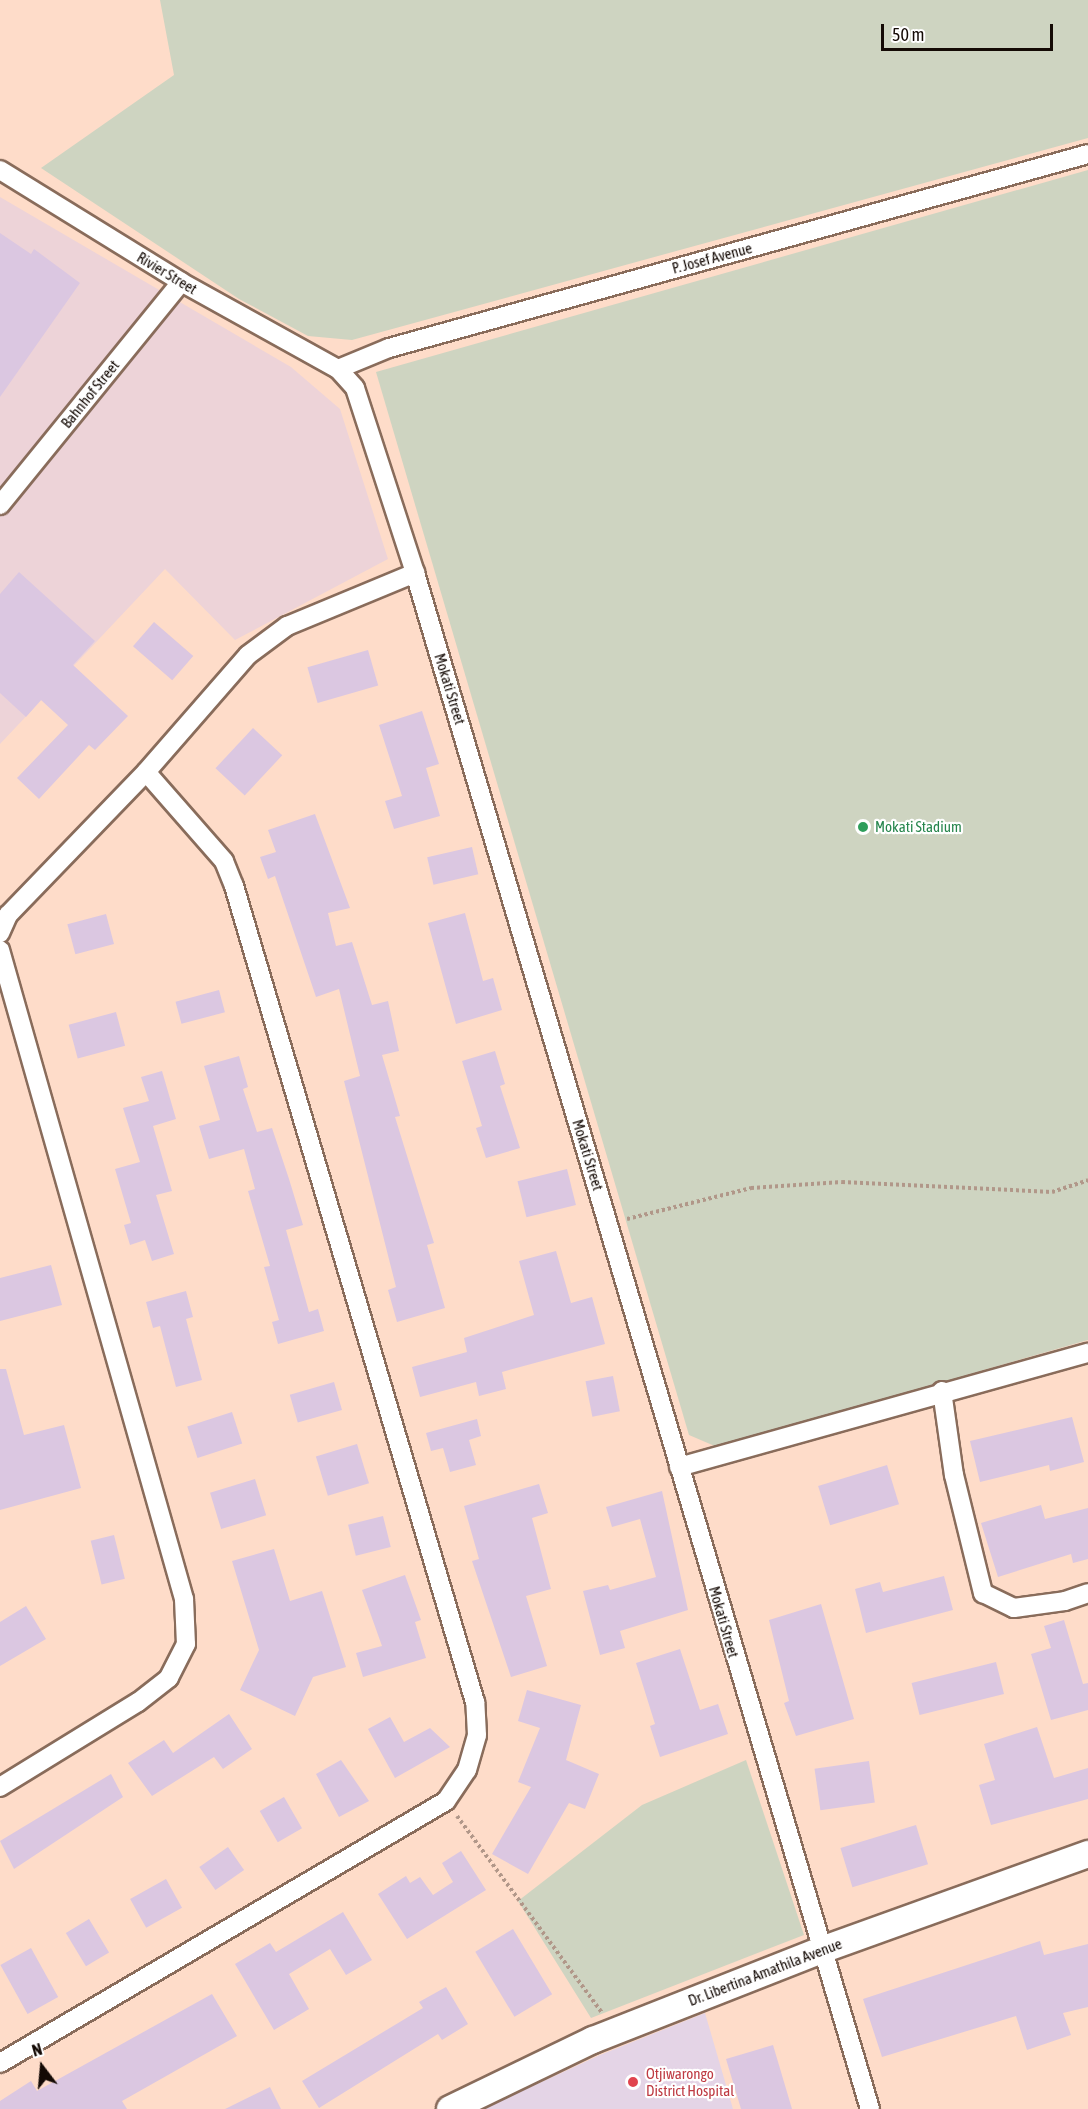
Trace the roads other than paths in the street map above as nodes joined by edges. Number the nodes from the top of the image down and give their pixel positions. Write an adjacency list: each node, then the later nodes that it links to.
1 (1088, 154): 4 (street, P. Josef Avenue)
2 (0, 170): 3 (street, Rivier Street)
3 (181, 282): 4 (street, Rivier Street); 5 (street, Bahnhof Street)
4 (338, 369): 6 (street, Mokati Street)
5 (0, 506)
6 (415, 573): 7 (street); 12 (street, Mokati Street)
7 (146, 772): 8 (street); 17 (street)
8 (0, 933)
9 (0, 950): 14 (street)
10 (1088, 1353): 11 (street)
11 (942, 1391): 12 (street); 13 (street)
12 (679, 1467): 16 (street, Mokati Street)
13 (1088, 1593)
14 (0, 1787)
15 (1088, 1854): 16 (street, Dr. Libertina Amathila Avenue)
16 (824, 1948): 18 (street, Dr. Libertina Amathila Avenue); 19 (street, Mokati Street)
17 (0, 2063)
18 (450, 2109)
19 (870, 2109)

